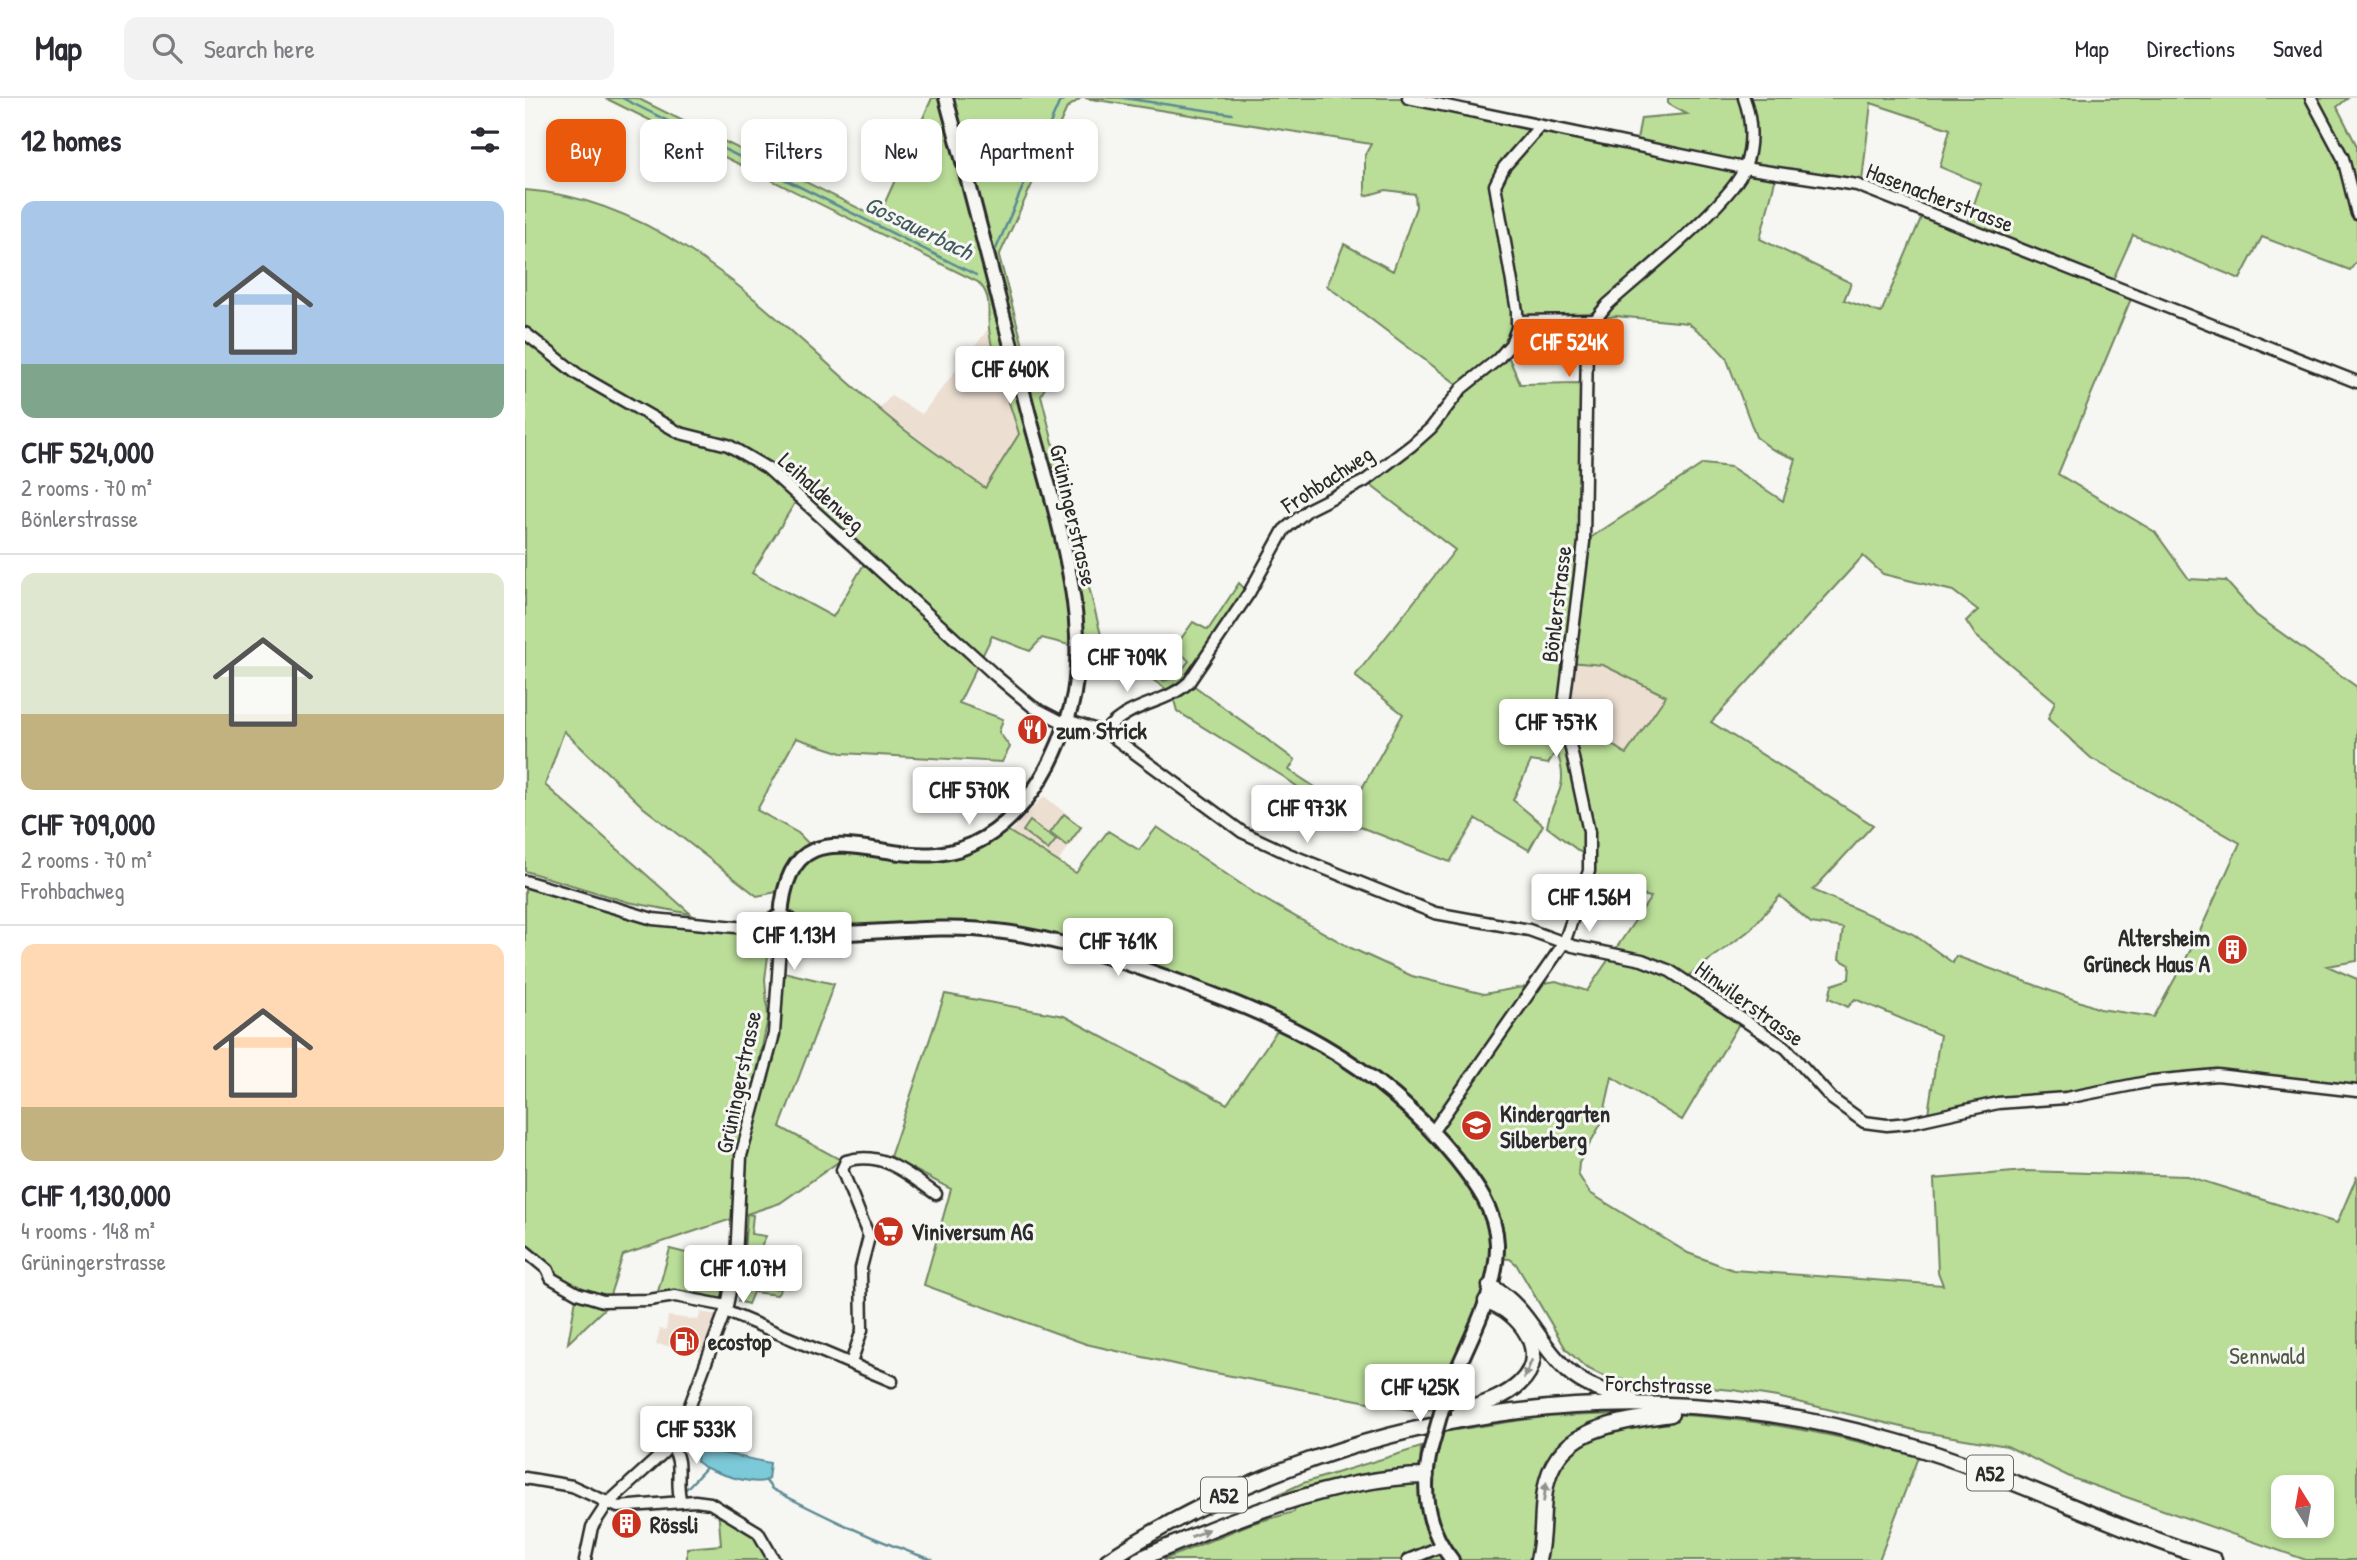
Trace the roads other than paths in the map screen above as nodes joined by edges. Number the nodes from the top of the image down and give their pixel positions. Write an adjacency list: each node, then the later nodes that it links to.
1 (946, 98): 12 (main road, Grüningerstrasse)
2 (1408, 98): 5 (street, Hasenacherstrasse)
3 (1744, 98): 6 (street)
4 (2312, 98): 7 (street)
5 (1540, 127): 6 (street, Hasenacherstrasse); 9 (street)
6 (1744, 168): 8 (street); 11 (street, Hasenacherstrasse)
7 (2357, 214)
8 (1595, 320): 9 (street); 18 (street, Bönlerstrasse)
9 (1518, 321): 13 (street, Frohbachweg)
10 (525, 332): 12 (street, Leihaldenweg)
11 (2357, 382)
12 (1067, 722): 13 (street, Hinwilerstrasse); 15 (main road, Grüningerstrasse)
13 (1105, 731): 18 (street, Hinwilerstrasse)
14 (525, 881): 16 (street)
15 (781, 917): 16 (main road); 17 (main road)
16 (767, 930): 19 (main road)
17 (795, 933): 19 (main road); 21 (main road)
18 (1564, 943): 20 (street, Hinwilerstrasse); 21 (street, Bönlerstrasse)
19 (780, 946): 25 (street, Grüningerstrasse)
20 (2357, 1091)
21 (1433, 1131): 24 (main road)
22 (936, 1194): 26 (street)
23 (525, 1251): 25 (street)
24 (1488, 1293): 28 (highway); 30 (highway, one-way to 30); 32 (main road, bridge)
25 (726, 1309): 26 (street); 31 (street, Grüningerstrasse)
26 (851, 1363): 27 (street)
27 (892, 1381)
28 (1650, 1404): 30 (highway, Forchstrasse / A52); 46 (highway, Forchstrasse / A52)
29 (1671, 1414): 40 (highway, Forchstrasse / A52); 44 (highway, one-way to 29); 45 (highway, Forchstrasse / A52)
30 (1421, 1427): 39 (highway, Forchstrasse / A52)
31 (671, 1445): 34 (street); 35 (street, Grüningerstrasse)
32 (1426, 1476): 36 (main road); 41 (highway, one-way to 32)
33 (525, 1478): 35 (street)
34 (681, 1502): 35 (street); 38 (street)
35 (607, 1504): 37 (street, Grüningerstrasse)
36 (1442, 1546): 42 (street); 43 (main road)
37 (585, 1560)
38 (774, 1560)
39 (1108, 1560)
40 (1125, 1560)
41 (1137, 1560)
42 (1408, 1560)
43 (1452, 1560)
44 (1538, 1560)
45 (2184, 1560)
46 (2214, 1560)

